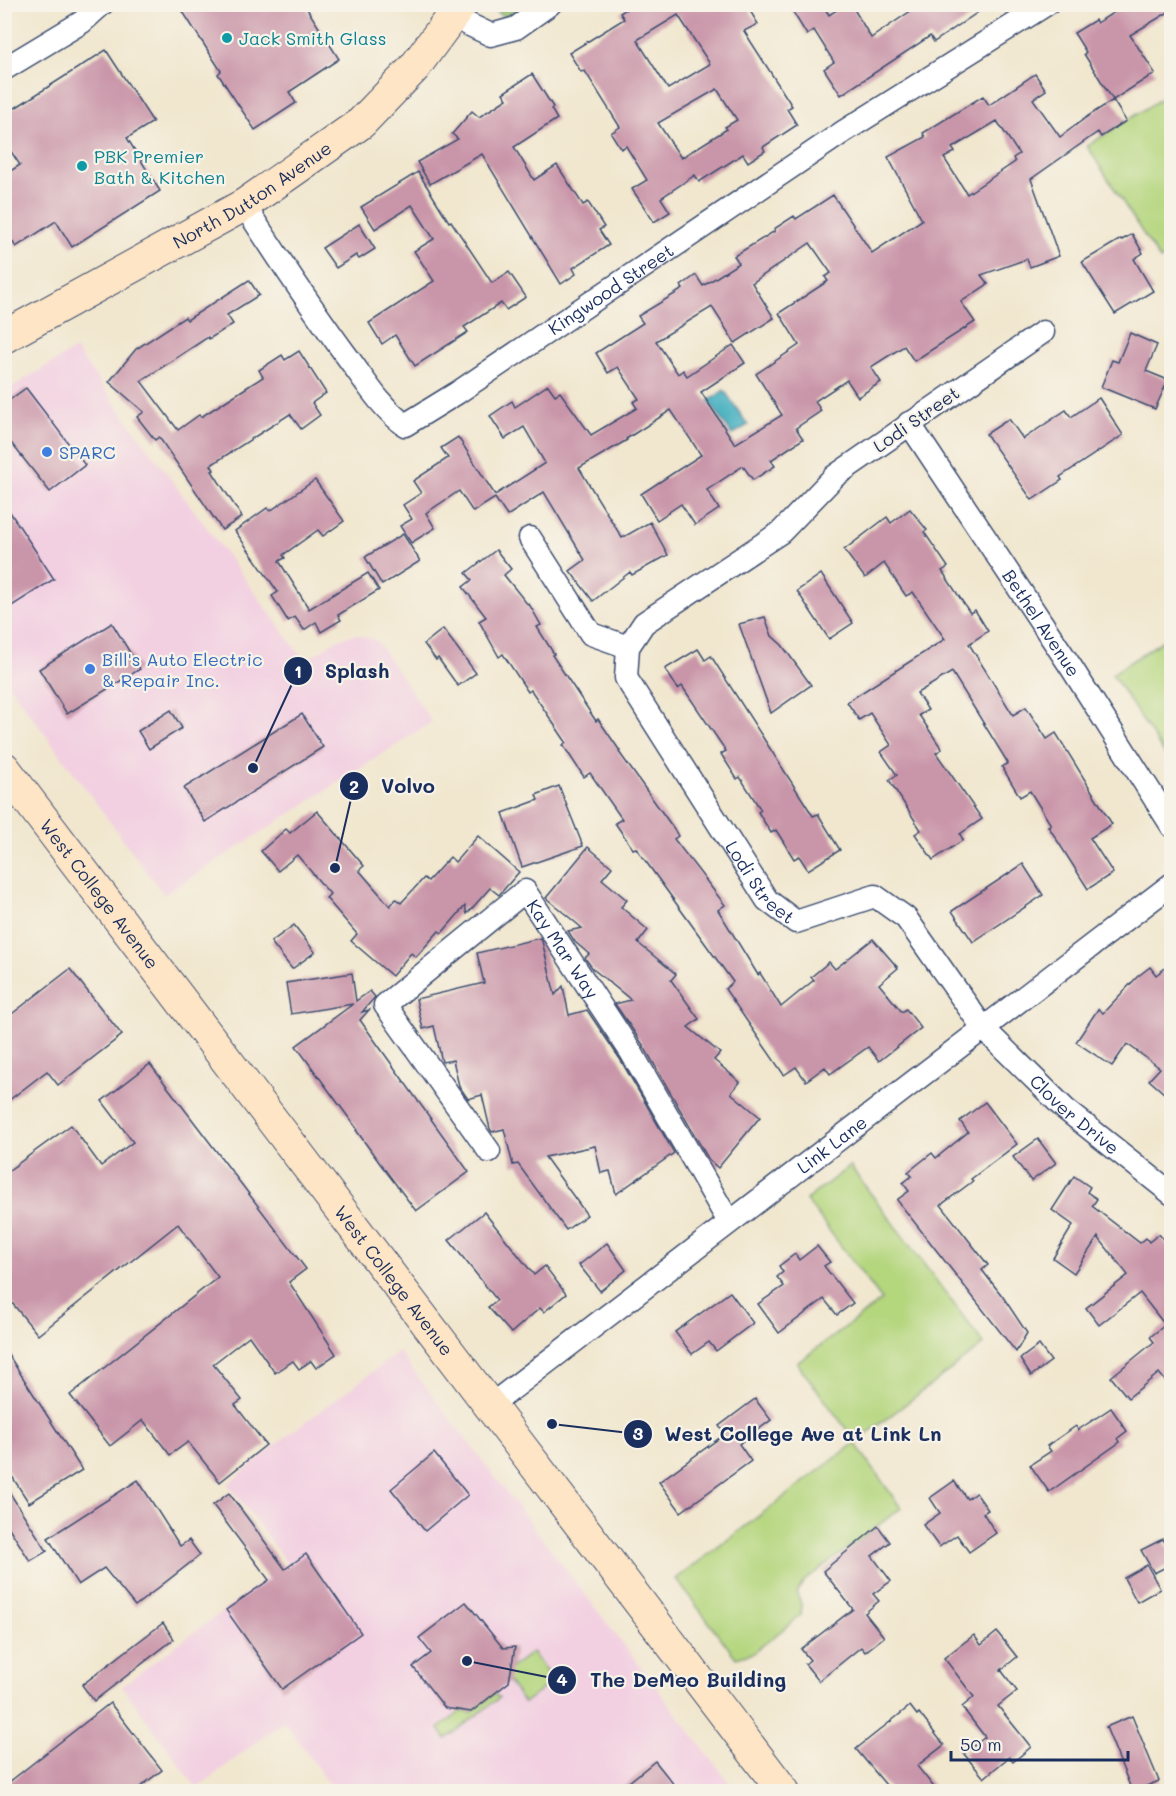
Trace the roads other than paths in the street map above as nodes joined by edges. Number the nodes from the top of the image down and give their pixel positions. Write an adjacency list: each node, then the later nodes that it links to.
1 (102, 4): 5 (street)
2 (550, 4): 4 (street)
3 (1047, 4): 6 (street, Kingwood Street)
4 (457, 11): 6 (main road, North Dutton Avenue)
5 (4, 69)
6 (244, 205): 8 (main road, North Dutton Avenue)
7 (1043, 332): 9 (street, Lodi Street)
8 (4, 337)
9 (909, 423): 11 (street, Lodi Street); 13 (street, Bethel Avenue)
10 (530, 538): 11 (street)
11 (628, 647): 15 (street, Lodi Street)
12 (4, 768): 19 (main road, West College Avenue)
13 (1172, 826)
14 (1172, 884): 15 (street, Link Lane)
15 (983, 1028): 17 (street, Clover Drive); 18 (street, Link Lane)
16 (489, 1151): 18 (street, Kay Mar Way)
17 (1172, 1194)
18 (729, 1222): 19 (street, Link Lane)
19 (491, 1405): 20 (main road, West College Avenue)
20 (784, 1791)

